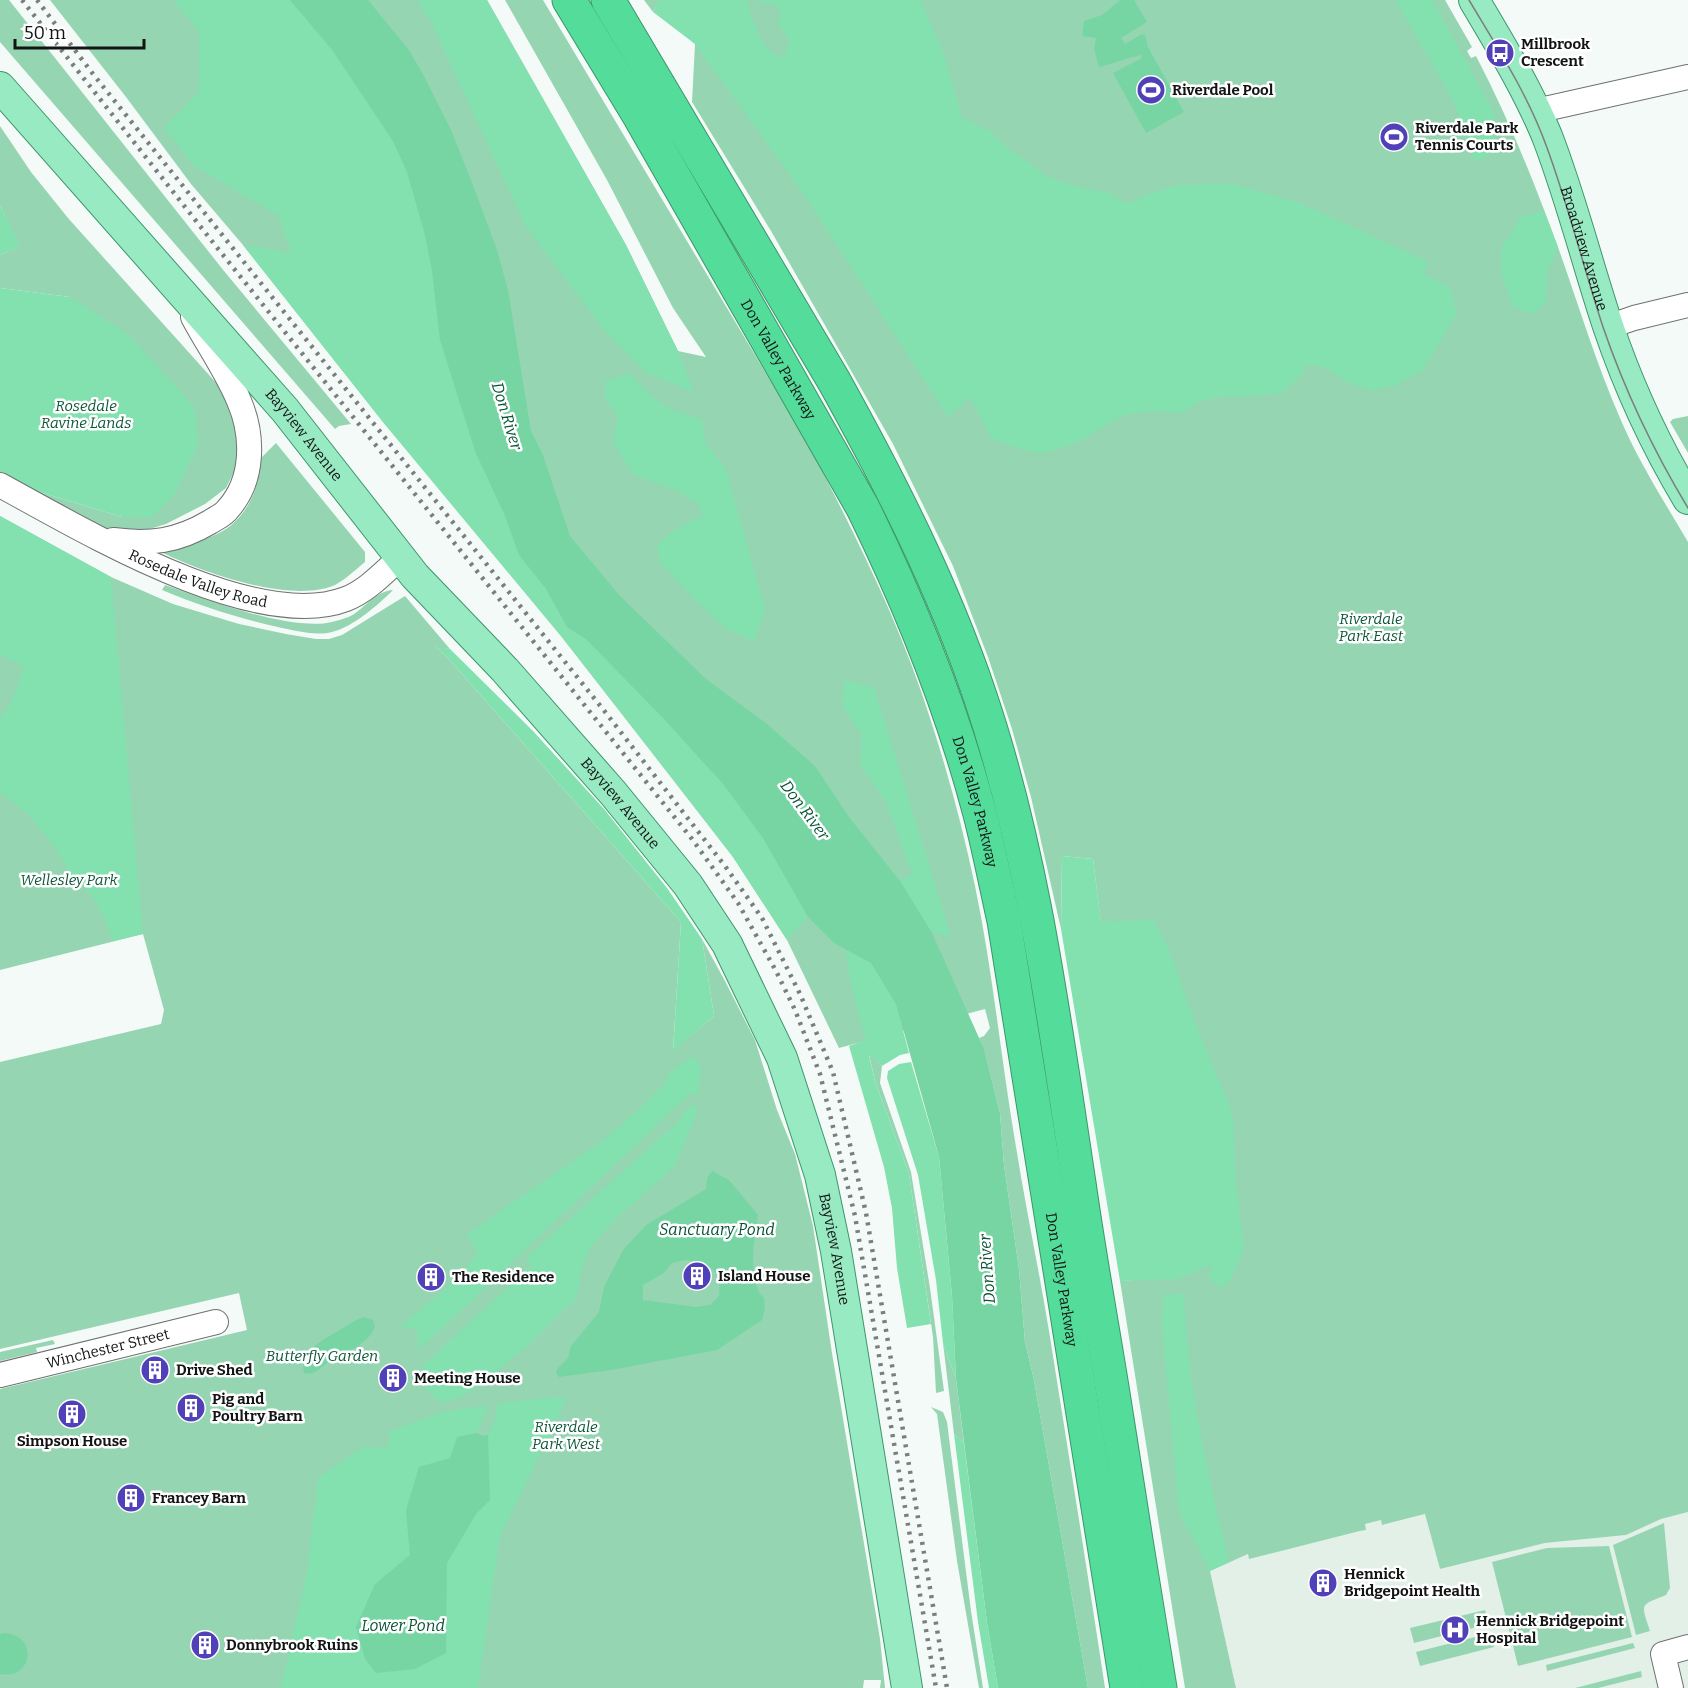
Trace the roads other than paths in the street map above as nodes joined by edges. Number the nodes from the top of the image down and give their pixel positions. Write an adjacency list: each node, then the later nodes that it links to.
1 (569, 0): 18 (highway, Don Valley Parkway)
2 (608, 0): 19 (highway, Don Valley Parkway)
3 (1474, 0): 6 (main road, Broadview Avenue)
4 (1688, 77): 6 (street)
5 (0, 87): 7 (main road, Bayview Avenue)
6 (1536, 111): 9 (main road, Broadview Avenue)
7 (172, 280): 12 (street); 13 (main road, Bayview Avenue)
8 (1688, 305): 9 (street)
9 (1608, 327): 11 (main road, Broadview Avenue)
10 (0, 485): 12 (street, Rosedale Valley Road)
11 (1688, 499)
12 (96, 538): 13 (street, Rosedale Valley Road)
13 (400, 558): 17 (main road, Bayview Avenue)
14 (216, 1322): 15 (street, Winchester Street)
15 (0, 1375)
16 (1688, 1647): 20 (street)
17 (903, 1678)
18 (1127, 1688)
19 (1160, 1688)
20 (1671, 1688)

